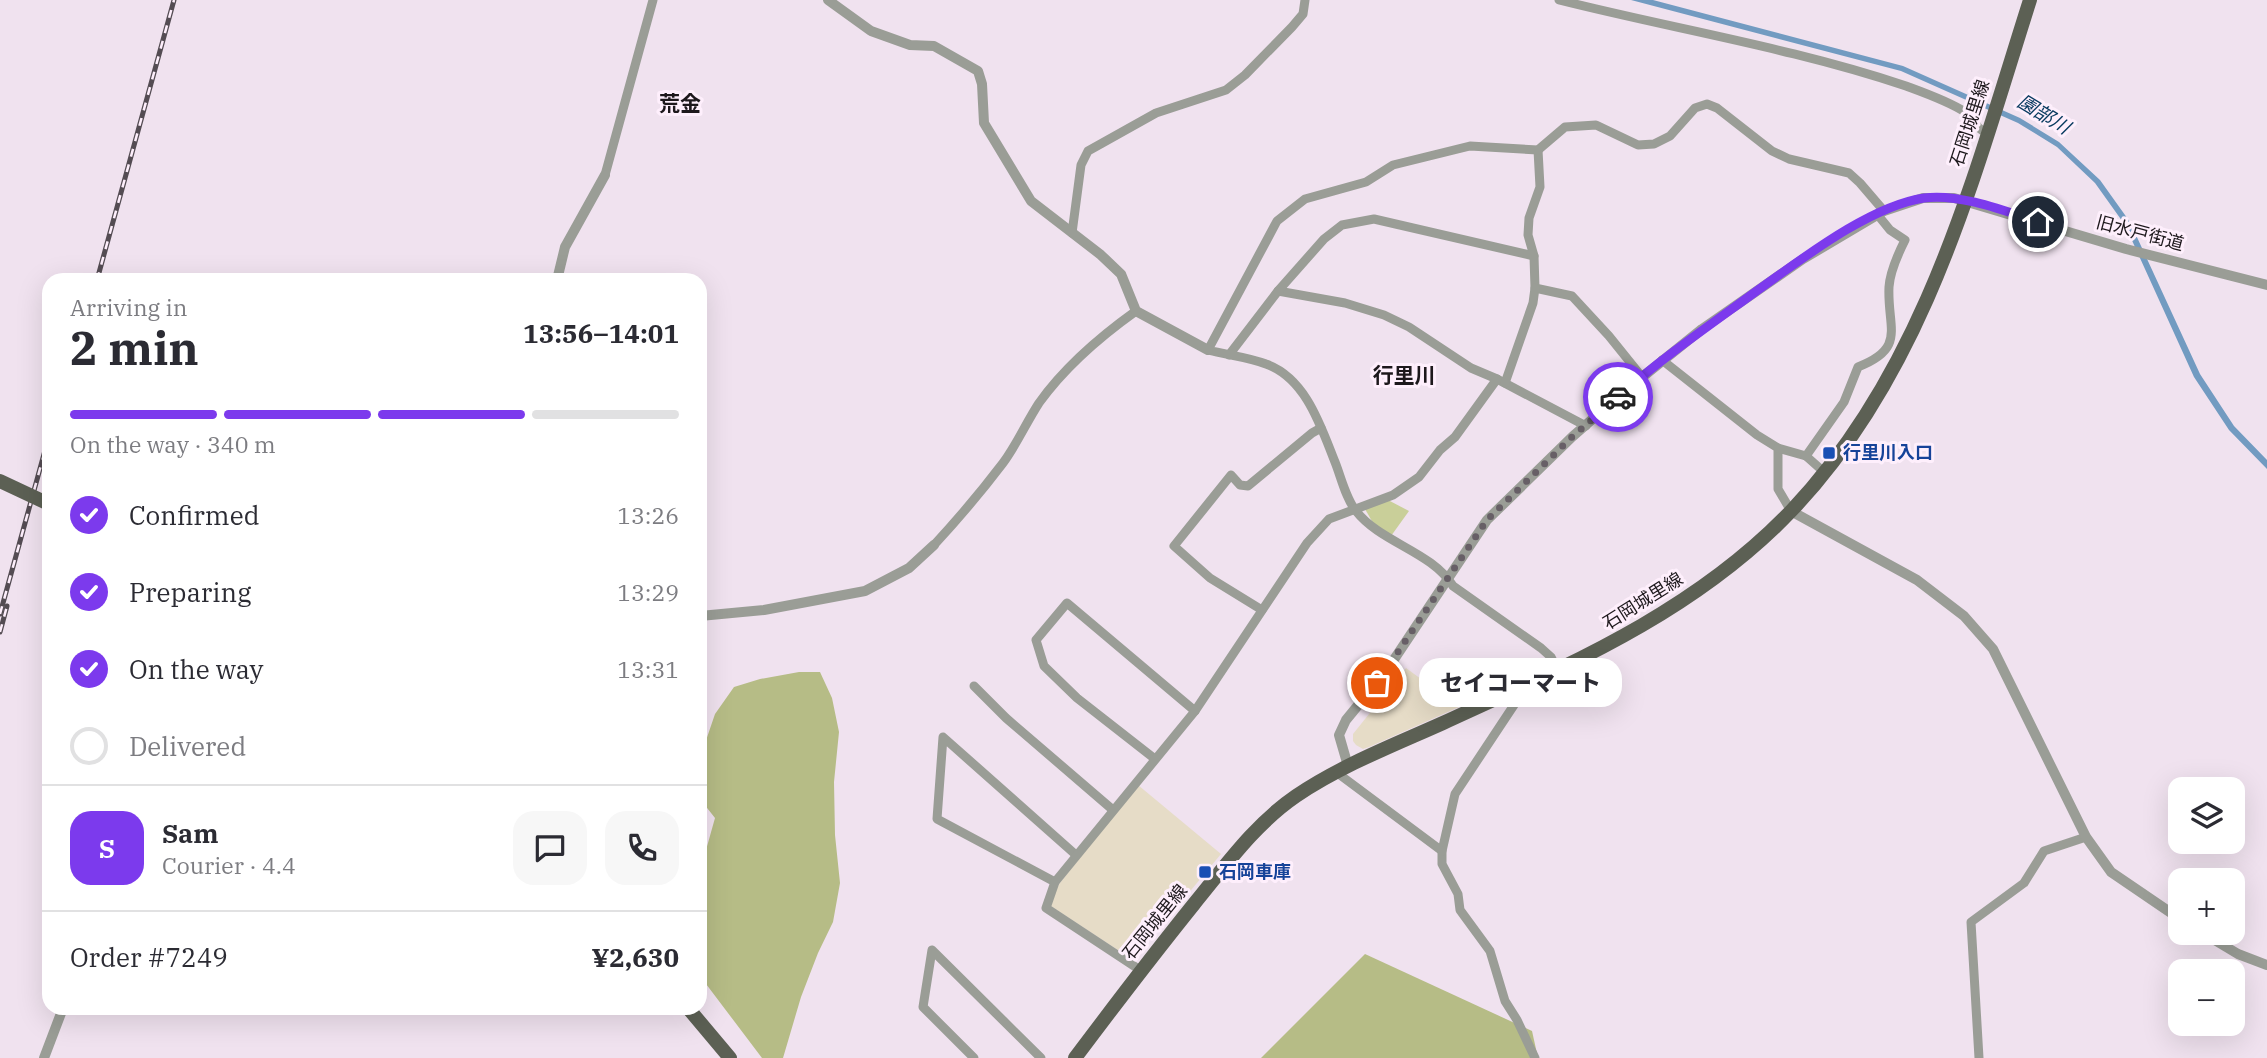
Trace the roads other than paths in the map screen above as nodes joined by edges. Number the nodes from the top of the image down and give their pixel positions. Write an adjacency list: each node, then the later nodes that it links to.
1 (653, 0): 8 (street)
2 (828, 0): 11 (street)
3 (1305, 0): 11 (street)
4 (1559, 0): 6 (street)
5 (2030, 0): 6 (main road, 石岡城里線)
6 (1989, 128): 9 (main road, 石岡城里線)
7 (1538, 150): 10 (street); 12 (street); 18 (street)
8 (605, 175): 13 (street)
9 (1965, 201): 10 (street, 旧水戸街道); 14 (street, 旧水戸街道); 27 (main road, 石岡城里線)
10 (1881, 212): 20 (street, 旧水戸街道); 26 (street)
11 (1072, 233): 17 (street)
12 (1534, 256): 15 (street); 16 (street)
13 (559, 273)
14 (2267, 285)
15 (1535, 288): 21 (street); 22 (street)
16 (1278, 291): 19 (street); 22 (street)
17 (1136, 312): 18 (street); 32 (street)
18 (1208, 350): 19 (street)
19 (1229, 355): 24 (street)
20 (1662, 360): 21 (street, 旧水戸街道); 25 (street)
21 (1642, 377): 23 (street, 旧水戸街道)
22 (1501, 381): 23 (street); 30 (street)
23 (1586, 426): 33 (street, 旧水戸街道)
24 (1321, 428): 30 (street); 34 (street)
25 (1778, 448): 26 (street); 31 (street)
26 (1806, 456): 27 (street)
27 (1824, 472): 31 (main road, 石岡城里線)
28 (0, 481): 29 (main road, bridge)
29 (42, 501)
30 (1354, 509): 33 (street); 34 (street)
31 (1791, 512): 36 (main road, 石岡城里線); 43 (street)
32 (934, 545): 35 (street)
33 (1448, 578): 36 (street); 41 (street, 旧水戸街道)
34 (1262, 610): 39 (street)
35 (707, 615)
36 (1558, 671): 38 (main road, 石岡城里線)
37 (974, 686): 42 (street)
38 (1514, 691): 41 (main road, 石岡城里線); 44 (street)
39 (1195, 711): 40 (street); 40 (street)
40 (1155, 759): 42 (street)
41 (1342, 769): 44 (street); 50 (main road, 石岡城里線)
42 (1113, 810): 45 (street)
43 (2086, 837): 47 (street); 59 (street)
44 (1442, 851): 58 (street)
45 (1076, 855): 46 (street); 46 (street)
46 (1055, 882): 50 (street)
47 (2168, 911)
48 (2223, 945): 49 (street)
49 (2267, 965)
50 (1140, 970): 57 (main road, 石岡城里線)
51 (60, 1015): 53 (street)
52 (694, 1015): 54 (main road)
53 (44, 1058)
54 (730, 1058)
55 (974, 1058): 56 (street)
56 (1041, 1058)
57 (1076, 1058)
58 (1535, 1058)
59 (1979, 1058)

